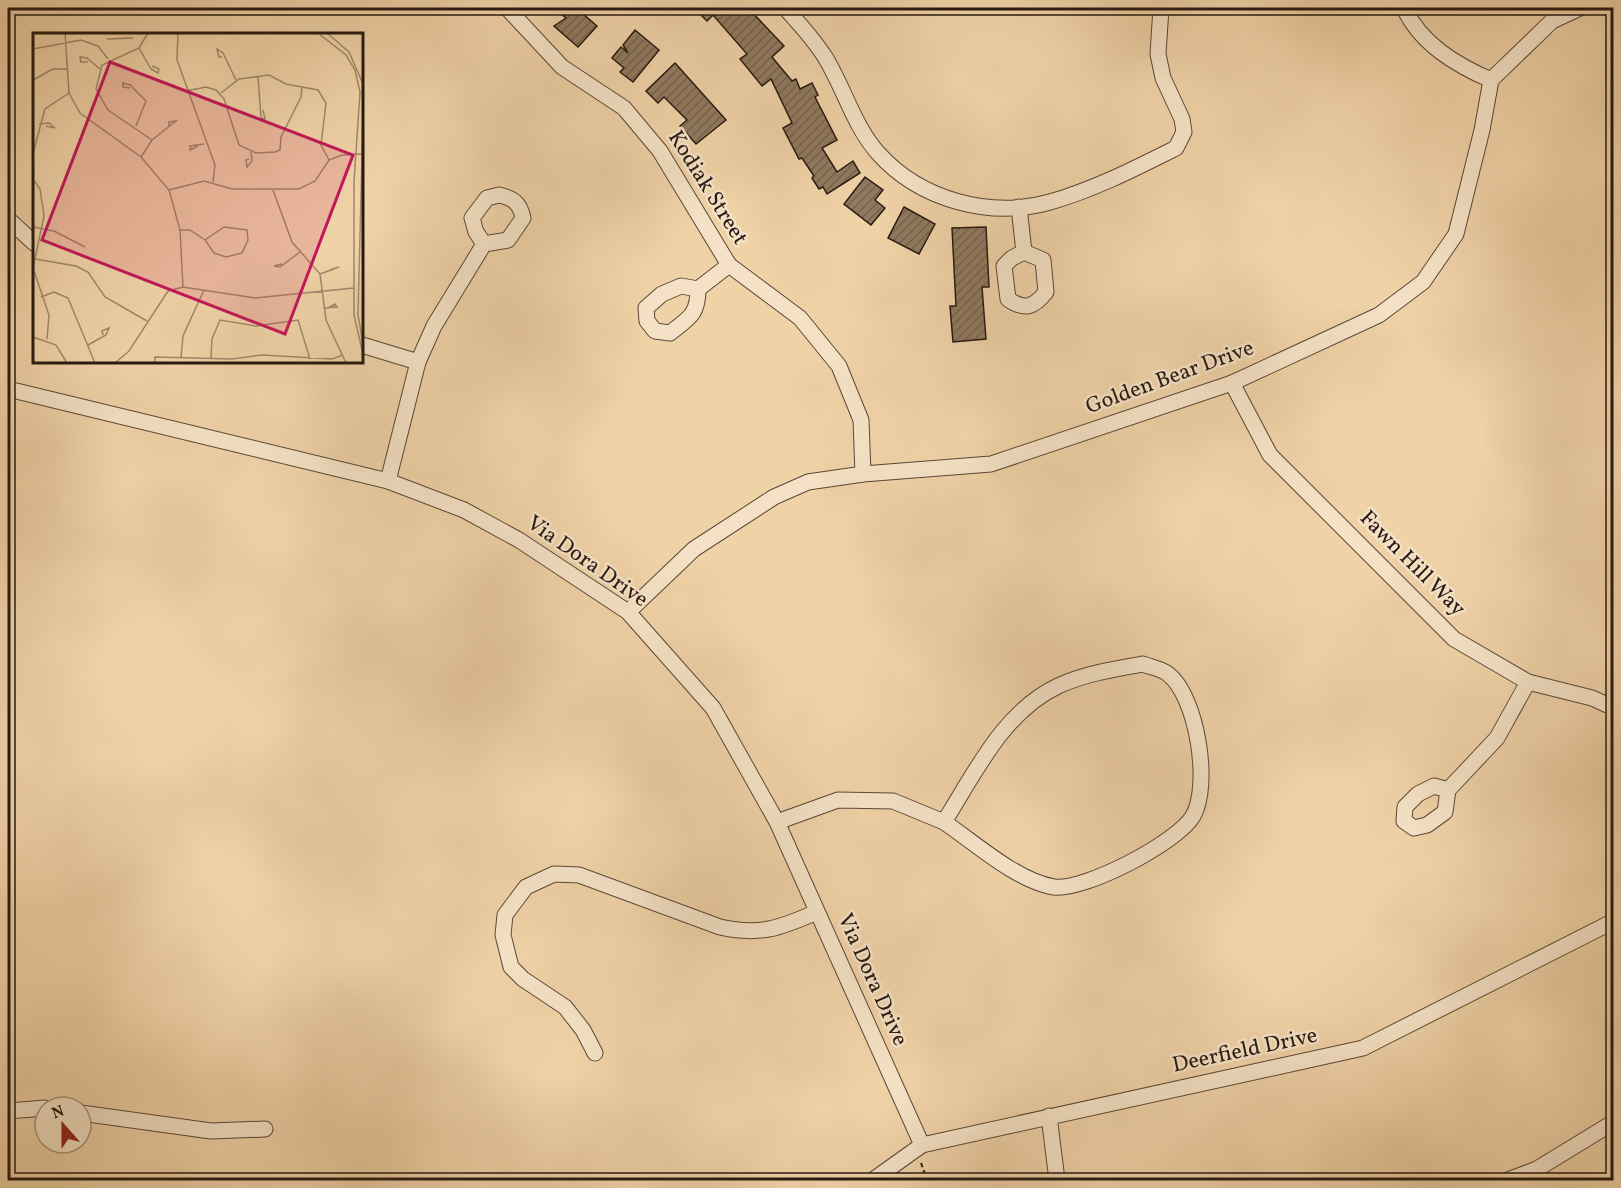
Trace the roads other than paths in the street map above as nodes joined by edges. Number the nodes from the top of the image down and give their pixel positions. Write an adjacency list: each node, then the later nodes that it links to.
1 (507, 8): 12 (street, Kodiak Street)
2 (785, 8): 7 (street)
3 (1161, 8): 7 (street)
4 (1404, 8): 6 (street)
5 (1580, 8): 6 (street)
6 (1491, 80): 16 (street, Golden Bear Drive)
7 (1020, 207): 11 (street)
8 (8, 219): 9 (street)
9 (33, 242)
10 (484, 244): 15 (street)
11 (1024, 252)
12 (729, 265): 13 (street); 18 (street, Kodiak Street)
13 (698, 289)
14 (363, 345): 15 (street)
15 (418, 362): 19 (street)
16 (1232, 383): 18 (street, Golden Bear Drive); 21 (street, Fawn Hill Way)
17 (8, 389): 19 (street, Via Dora Drive)
18 (863, 474): 20 (street, Golden Bear Drive)
19 (388, 481): 20 (street, Via Dora Drive)
20 (627, 612): 24 (street, Via Dora Drive)
21 (1528, 682): 22 (street, Fawn Hill Way); 23 (street)
22 (1614, 708)
23 (1448, 790)
24 (777, 822): 25 (street); 26 (street, Via Dora Drive)
25 (944, 822): 25 (street)
26 (817, 912): 28 (street); 35 (street, Via Dora Drive)
27 (1614, 921): 32 (street, Deerfield Drive)
28 (595, 1053)
29 (33, 1109): 30 (street)
30 (8, 1111)
31 (93, 1115): 34 (street)
32 (1049, 1116): 35 (street, Deerfield Drive); 37 (street)
33 (1614, 1122): 38 (street)
34 (264, 1128)
35 (918, 1148): 36 (street, Deerfield Drive)
36 (873, 1180)
37 (1057, 1180)
38 (1508, 1180)

